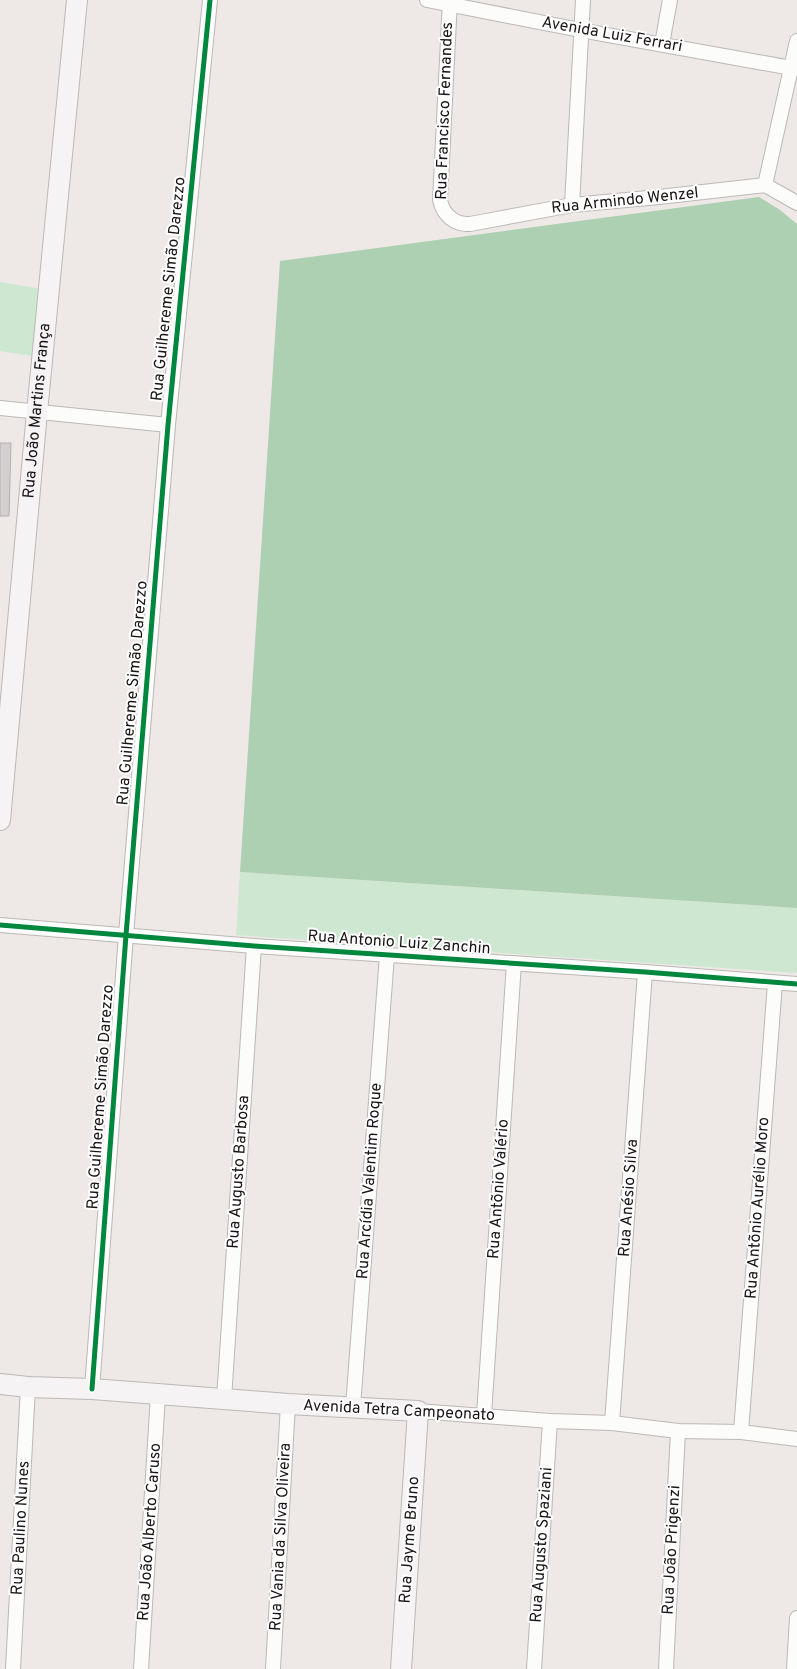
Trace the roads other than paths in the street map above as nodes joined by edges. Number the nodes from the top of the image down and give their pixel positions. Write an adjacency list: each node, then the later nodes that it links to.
1 (77, 0): 16 (main road, Rua João Martins França)
2 (210, 0): 17 (street, Rua Guilhereme Simão Darezzo)
3 (427, 0): 6 (street, Avenida Luiz Ferrari)
4 (583, 0): 7 (street)
5 (670, 0): 9 (street)
6 (450, 2): 7 (street, Avenida Luiz Ferrari); 14 (street, Rua Francisco Fernandes)
7 (580, 30): 9 (street, Avenida Luiz Ferrari); 13 (street)
8 (797, 41): 10 (street)
9 (662, 44): 10 (street, Avenida Luiz Ferrari)
10 (794, 69): 11 (street)
11 (765, 185): 12 (street); 13 (street, Rua Armindo Wenzel)
12 (797, 203)
13 (572, 204): 14 (street, Rua Armindo Wenzel)
14 (450, 218)
15 (0, 408): 16 (street)
16 (37, 412): 17 (street); 18 (main road, Rua João Martins França)
17 (168, 425): 20 (street, Rua Guilhereme Simão Darezzo)
18 (0, 820)
19 (0, 925): 20 (street, Rua Antonio Luiz Zanchin)
20 (126, 935): 21 (street, Rua Antonio Luiz Zanchin); 29 (street, Rua Guilhereme Simão Darezzo)
21 (254, 946): 22 (street, Rua Antonio Luiz Zanchin); 31 (street, Rua Augusto Barbosa)
22 (387, 955): 23 (street, Rua Antonio Luiz Zanchin); 33 (street, Rua Arcídia Valentim Roque)
23 (514, 963): 24 (street, Rua Antonio Luiz Zanchin); 35 (street, Rua Antõnio Valério)
24 (645, 972): 25 (street, Rua Antonio Luiz Zanchin); 37 (street, Rua Anésio Silva)
25 (775, 983): 26 (street, Rua Antonio Luiz Zanchin); 39 (street, Rua Antõnio Aurélio Moro)
26 (797, 984)
27 (0, 1384): 28 (main road, Avenida Tetra Campeonato)
28 (28, 1387): 29 (main road, Avenida Tetra Campeonato); 42 (street, Rua Paulino Nunes)
29 (92, 1389): 30 (main road, Avenida Tetra Campeonato)
30 (158, 1395): 31 (main road, Avenida Tetra Campeonato); 43 (street, Rua João Alberto Caruso)
31 (224, 1399): 32 (main road, Avenida Tetra Campeonato)
32 (288, 1404): 33 (main road, Avenida Tetra Campeonato); 44 (street, Rua Vania da Silva Oliveira)
33 (353, 1407): 34 (main road, Avenida Tetra Campeonato)
34 (418, 1411): 35 (street, Avenida Tetra Campeonato); 45 (main road, Rua Jayme Bruno)
35 (484, 1416): 36 (street, Avenida Tetra Campeonato)
36 (550, 1421): 37 (street, Avenida Tetra Campeonato); 46 (street, Rua Augusto Spaziani)
37 (612, 1423): 38 (street, Avenida Tetra Campeonato)
38 (678, 1431): 39 (street, Avenida Tetra Campeonato); 47 (street, Rua João Prigenzi)
39 (741, 1432): 40 (street, Avenida Tetra Campeonato)
40 (797, 1438)
41 (797, 1618): 48 (street)
42 (13, 1669)
43 (141, 1669)
44 (273, 1669)
45 (401, 1669)
46 (534, 1669)
47 (666, 1669)
48 (794, 1669)

